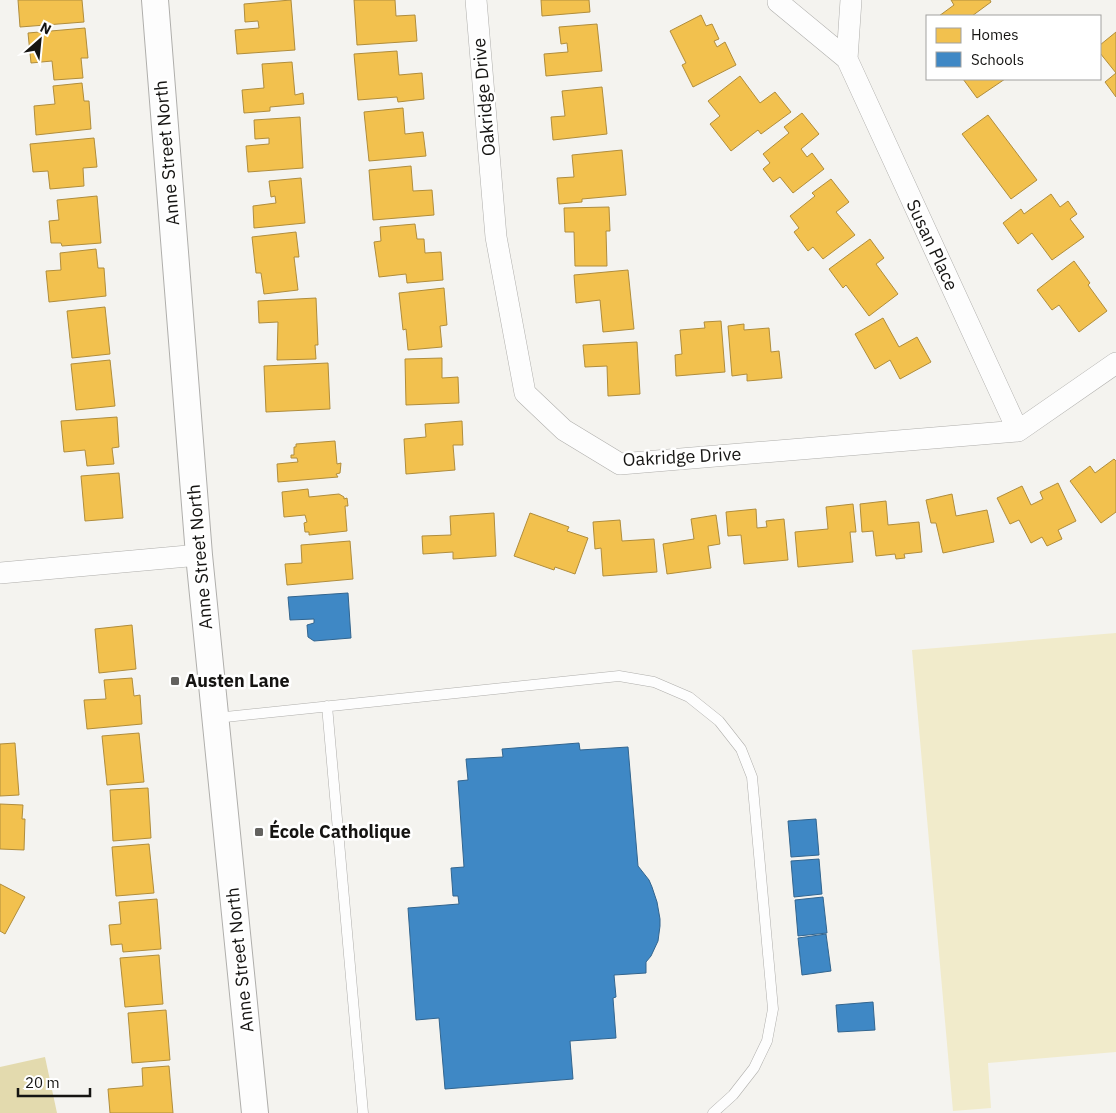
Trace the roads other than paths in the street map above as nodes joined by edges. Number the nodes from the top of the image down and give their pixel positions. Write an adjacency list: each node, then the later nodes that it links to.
1 (155, 0): 8 (street, Anne Street North)
2 (476, 0): 7 (street, Oakridge Drive)
3 (778, 0): 5 (street, Susan Place)
4 (852, 0): 5 (street, Susan Place)
5 (847, 59): 7 (street, Susan Place)
6 (1116, 363): 7 (street)
7 (1018, 431)
8 (200, 555): 9 (street); 11 (street, Anne Street North)
9 (0, 573)
10 (327, 706): 11 (lane); 13 (lane); 14 (lane)
11 (216, 718): 12 (street, Anne Street North)
12 (255, 1113)
13 (363, 1113)
14 (713, 1113)

